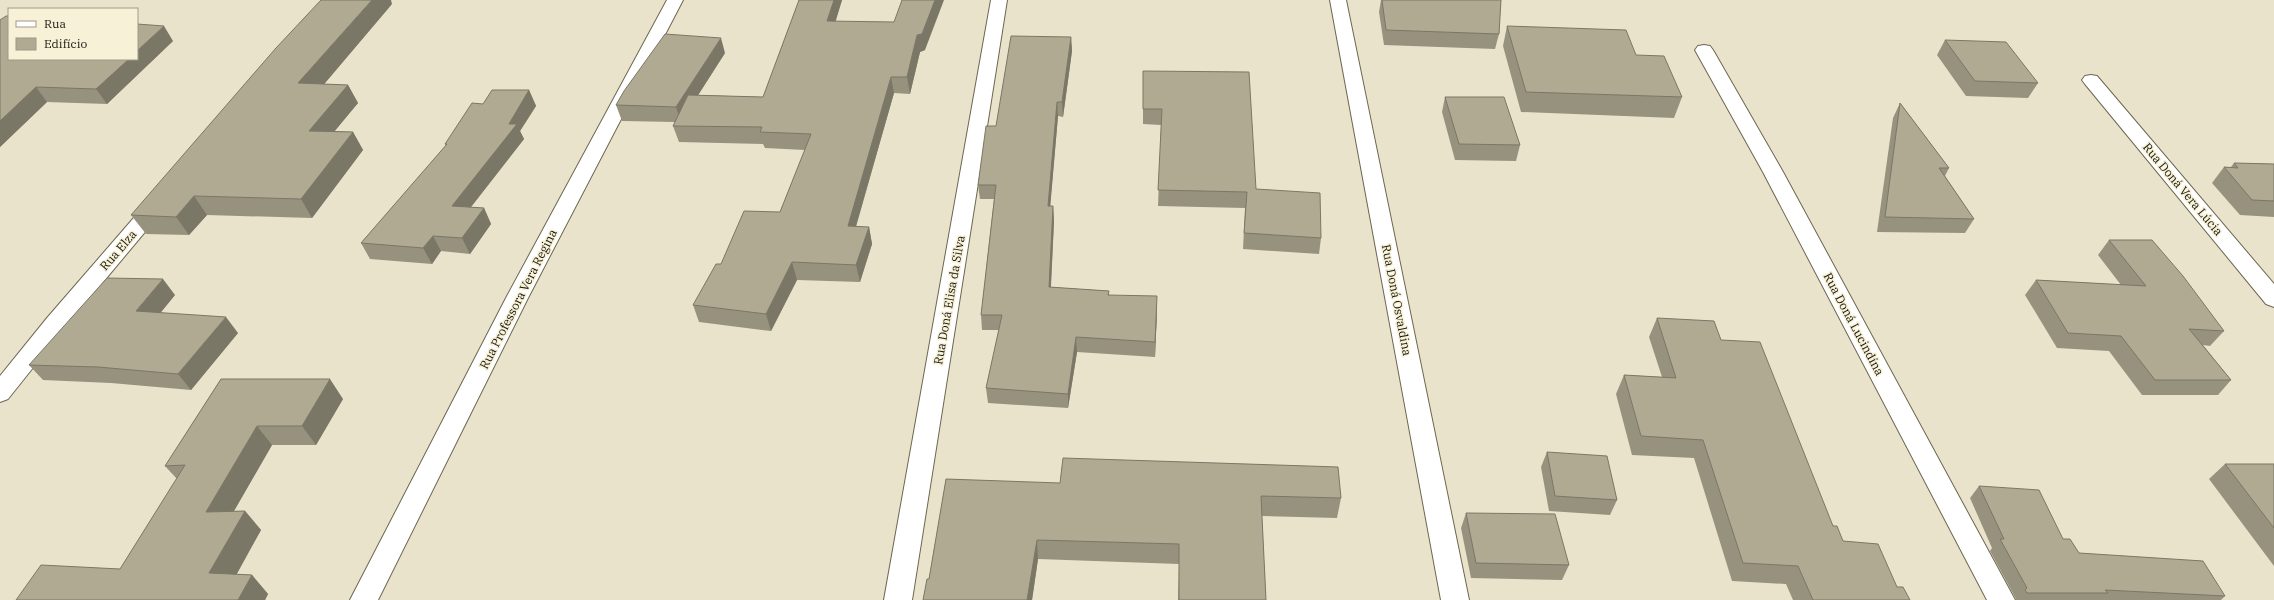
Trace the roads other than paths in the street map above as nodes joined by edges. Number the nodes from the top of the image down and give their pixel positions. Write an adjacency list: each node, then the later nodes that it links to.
1 (675, 0): 9 (street, Rua Professora Vera Regina)
2 (999, 0): 10 (street, Rua Doná Elisa da Silva)
3 (1338, 0): 11 (street, Rua Doná Osvaldina)
4 (1704, 50): 12 (street, Rua Doná Lucindína)
5 (2091, 80): 7 (street, Rua Doná Vera Lúcia)
6 (168, 192): 8 (street, Rua Elza)
7 (2274, 299)
8 (0, 393)
9 (364, 600)
10 (898, 600)
11 (1455, 600)
12 (2001, 600)

